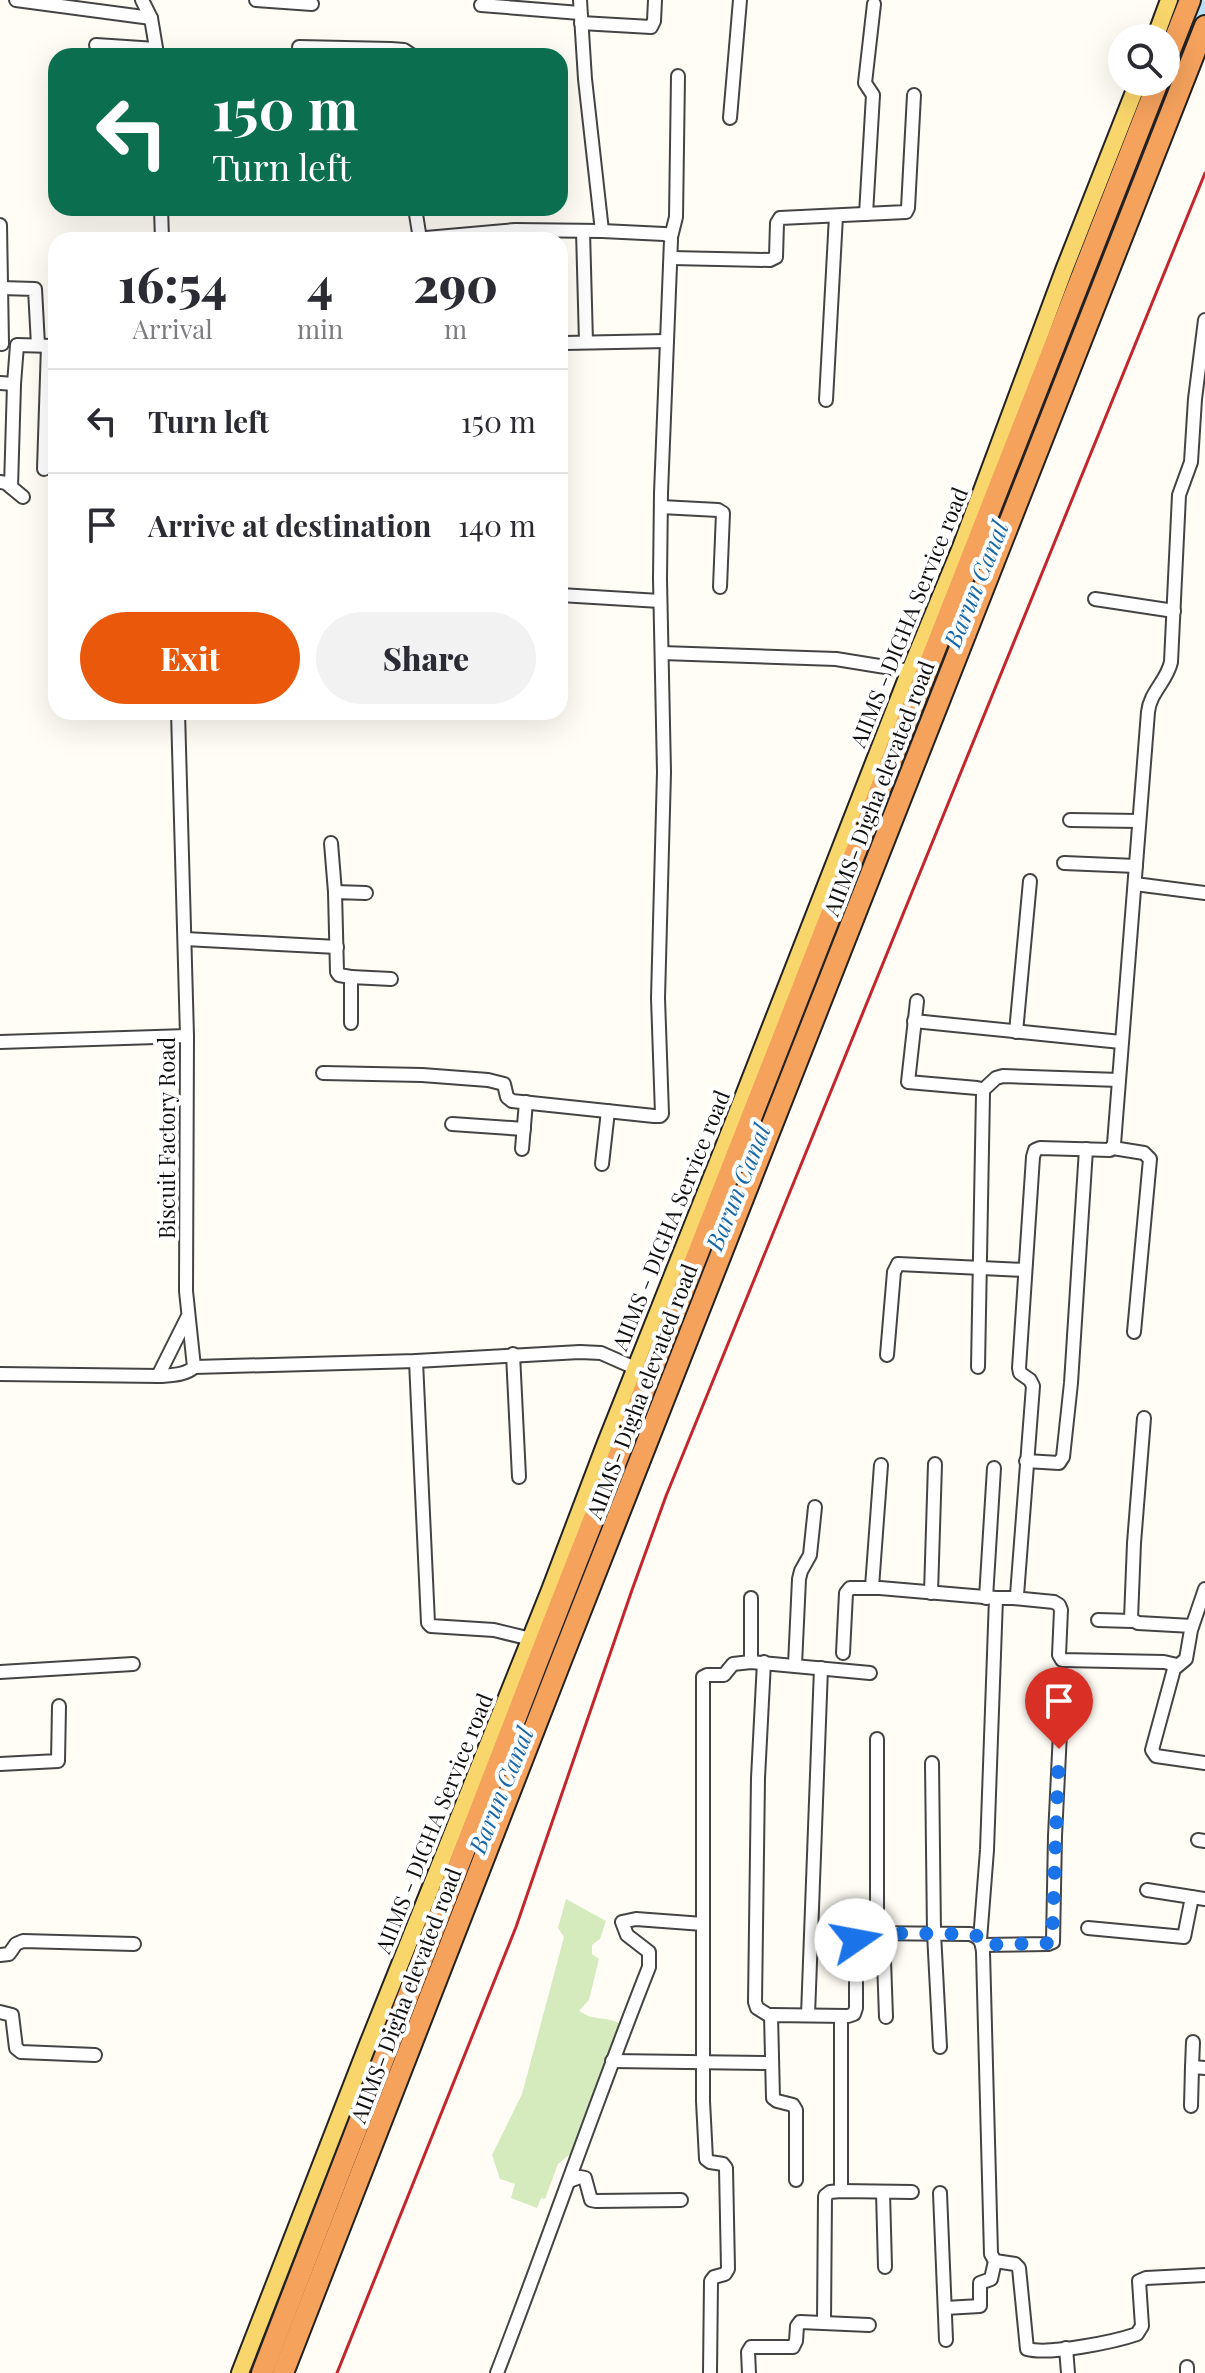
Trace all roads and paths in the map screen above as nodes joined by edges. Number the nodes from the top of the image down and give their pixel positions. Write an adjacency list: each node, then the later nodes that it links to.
1 (16, 0): 12 (street)
2 (142, 0): 12 (street)
3 (256, 0): 8 (street)
4 (655, 0): 11 (street)
5 (740, 0): 25 (street)
6 (1169, 0): 13 (main road)
7 (1190, 0): 14 (highway)
8 (312, 4)
9 (874, 4): 26 (street)
10 (481, 5): 11 (street)
11 (580, 12): 30 (street)
12 (151, 18): 19 (street)
13 (1160, 24)
14 (1180, 25)
15 (1205, 26): 170 (highway, AIIMS- Digha elevated road)
16 (96, 45): 18 (street)
17 (299, 47): 20 (street)
18 (122, 48)
19 (155, 48)
20 (345, 48)
21 (678, 76): 32 (street)
22 (914, 95): 26 (street)
23 (1132, 96): 54 (main road, AIIMS - DIGHA Service road)
24 (1153, 96): 169 (highway, AIIMS- Digha elevated road)
25 (730, 118)
26 (866, 214): 27 (street)
27 (836, 216): 33 (street); 43 (street)
28 (0, 225): 34 (street)
29 (583, 231): 30 (street); 31 (street); 37 (street)
30 (602, 231): 32 (street)
31 (496, 232)
32 (671, 237): 33 (street)
33 (671, 258): 36 (street)
34 (1, 288): 39 (street); 41 (street)
35 (1205, 320): 52 (street)
36 (667, 341): 37 (street); 47 (street)
37 (586, 342): 38 (street)
38 (568, 343)
39 (1, 344): 40 (street)
40 (17, 345): 41 (street); 42 (street)
41 (47, 346): 44 (street)
42 (7, 383): 45 (street)
43 (826, 400)
44 (44, 469)
45 (5, 484): 46 (street)
46 (23, 497)
47 (661, 507): 48 (street); 51 (street)
48 (720, 587)
49 (568, 595): 51 (street)
50 (1095, 599): 52 (street)
51 (660, 601): 53 (street)
52 (1174, 611): 57 (street)
53 (662, 653): 54 (street); 81 (street)
54 (910, 671): 97 (main road, AIIMS - DIGHA Service road)
55 (178, 720): 66 (street, Biscuit Factory Road)
56 (1070, 820): 57 (street)
57 (1139, 821): 60 (street)
58 (331, 843): 63 (street)
59 (1064, 863): 60 (street)
60 (1136, 866): 62 (street)
61 (1030, 881): 73 (street)
62 (1135, 884): 65 (street); 76 (street)
63 (335, 892): 64 (street); 67 (street)
64 (366, 893)
65 (1205, 893)
66 (185, 939): 67 (street); 74 (street, Biscuit Factory Road)
67 (337, 947): 68 (street)
68 (351, 977): 69 (street); 72 (street)
69 (391, 979)
70 (917, 1001): 71 (street)
71 (914, 1021): 73 (street); 79 (street)
72 (351, 1023)
73 (1016, 1032): 76 (street)
74 (187, 1036): 75 (street); 90 (street, Biscuit Factory Road)
75 (0, 1042)
76 (1121, 1042): 78 (street)
77 (323, 1073): 80 (street)
78 (1119, 1080): 79 (street); 84 (street)
79 (982, 1091): 88 (street)
80 (526, 1102): 81 (street); 83 (street)
81 (608, 1111): 87 (street)
82 (452, 1124): 83 (street)
83 (524, 1129): 85 (street)
84 (1113, 1148): 86 (street); 91 (street)
85 (522, 1149)
86 (1086, 1149): 89 (street); 101 (street)
87 (602, 1164)
88 (979, 1269): 89 (street); 93 (street); 96 (street)
89 (1025, 1270): 101 (street)
90 (188, 1315): 95 (street, Biscuit Factory Road); 99 (street)
91 (1134, 1332)
92 (513, 1354): 94 (street); 97 (street); 105 (street)
93 (887, 1355)
94 (416, 1361): 95 (street); 116 (street)
95 (194, 1367): 99 (street)
96 (978, 1367)
97 (635, 1368): 116 (main road, AIIMS - DIGHA Service road)
98 (0, 1374): 99 (street)
99 (158, 1376)
100 (1144, 1418): 114 (street)
101 (1026, 1461): 112 (street)
102 (935, 1464): 109 (street)
103 (881, 1465): 107 (street)
104 (994, 1468): 111 (street)
105 (519, 1477)
106 (815, 1507): 120 (street)
107 (872, 1587): 109 (street); 117 (street)
108 (1205, 1589): 115 (street)
109 (931, 1593): 111 (street)
110 (751, 1598): 118 (street)
111 (991, 1598): 112 (street); 137 (street)
112 (1013, 1598): 121 (street)
113 (1098, 1620): 114 (street)
114 (1132, 1621): 115 (street)
115 (1192, 1626): 121 (street)
116 (531, 1639): 168 (main road, AIIMS - DIGHA Service road)
117 (843, 1653)
118 (757, 1662): 120 (street); 133 (street); 142 (street)
119 (133, 1664): 123 (street)
120 (795, 1665): 122 (street)
121 (1177, 1665): 129 (street)
122 (821, 1668): 124 (street); 141 (street)
123 (0, 1672)
124 (870, 1673)
125 (1062, 1691): 137 (street)
126 (59, 1706): 130 (street)
127 (877, 1739): 135 (street)
128 (932, 1763): 136 (street)
129 (1205, 1763)
130 (0, 1764)
131 (1147, 1890): 132 (street)
132 (1199, 1898): 134 (street)
133 (703, 1924): 148 (street); 149 (street)
134 (1088, 1928)
135 (880, 1932): 136 (street); 143 (street); 144 (street)
136 (934, 1933): 137 (street); 146 (street)
137 (981, 1942): 160 (street)
138 (134, 1944): 139 (street)
139 (0, 1955)
140 (0, 2012): 147 (street)
141 (808, 2015): 142 (street); 143 (street)
142 (770, 2016): 150 (street)
143 (841, 2016): 155 (street)
144 (886, 2017)
145 (1193, 2042): 151 (street)
146 (940, 2047)
147 (95, 2055)
148 (612, 2061): 149 (street); 154 (street)
149 (701, 2061): 150 (street); 172 (street)
150 (771, 2063): 153 (street)
151 (1199, 2068): 152 (street)
152 (1191, 2106)
153 (796, 2180)
154 (569, 2181): 159 (street); 171 (street)
155 (841, 2191): 156 (street); 164 (street)
156 (883, 2192): 157 (street); 161 (street)
157 (912, 2192)
158 (940, 2193): 163 (street)
159 (681, 2200)
160 (995, 2261): 163 (street); 167 (street)
161 (885, 2267)
162 (1205, 2275): 167 (street)
163 (945, 2308): 166 (street)
164 (824, 2322): 165 (street); 173 (street)
165 (869, 2325)
166 (946, 2340)
167 (1066, 2348): 174 (street)
168 (240, 2373)
169 (262, 2373)
170 (283, 2373)
171 (497, 2373)
172 (710, 2373)
173 (749, 2373)
174 (1068, 2373)

